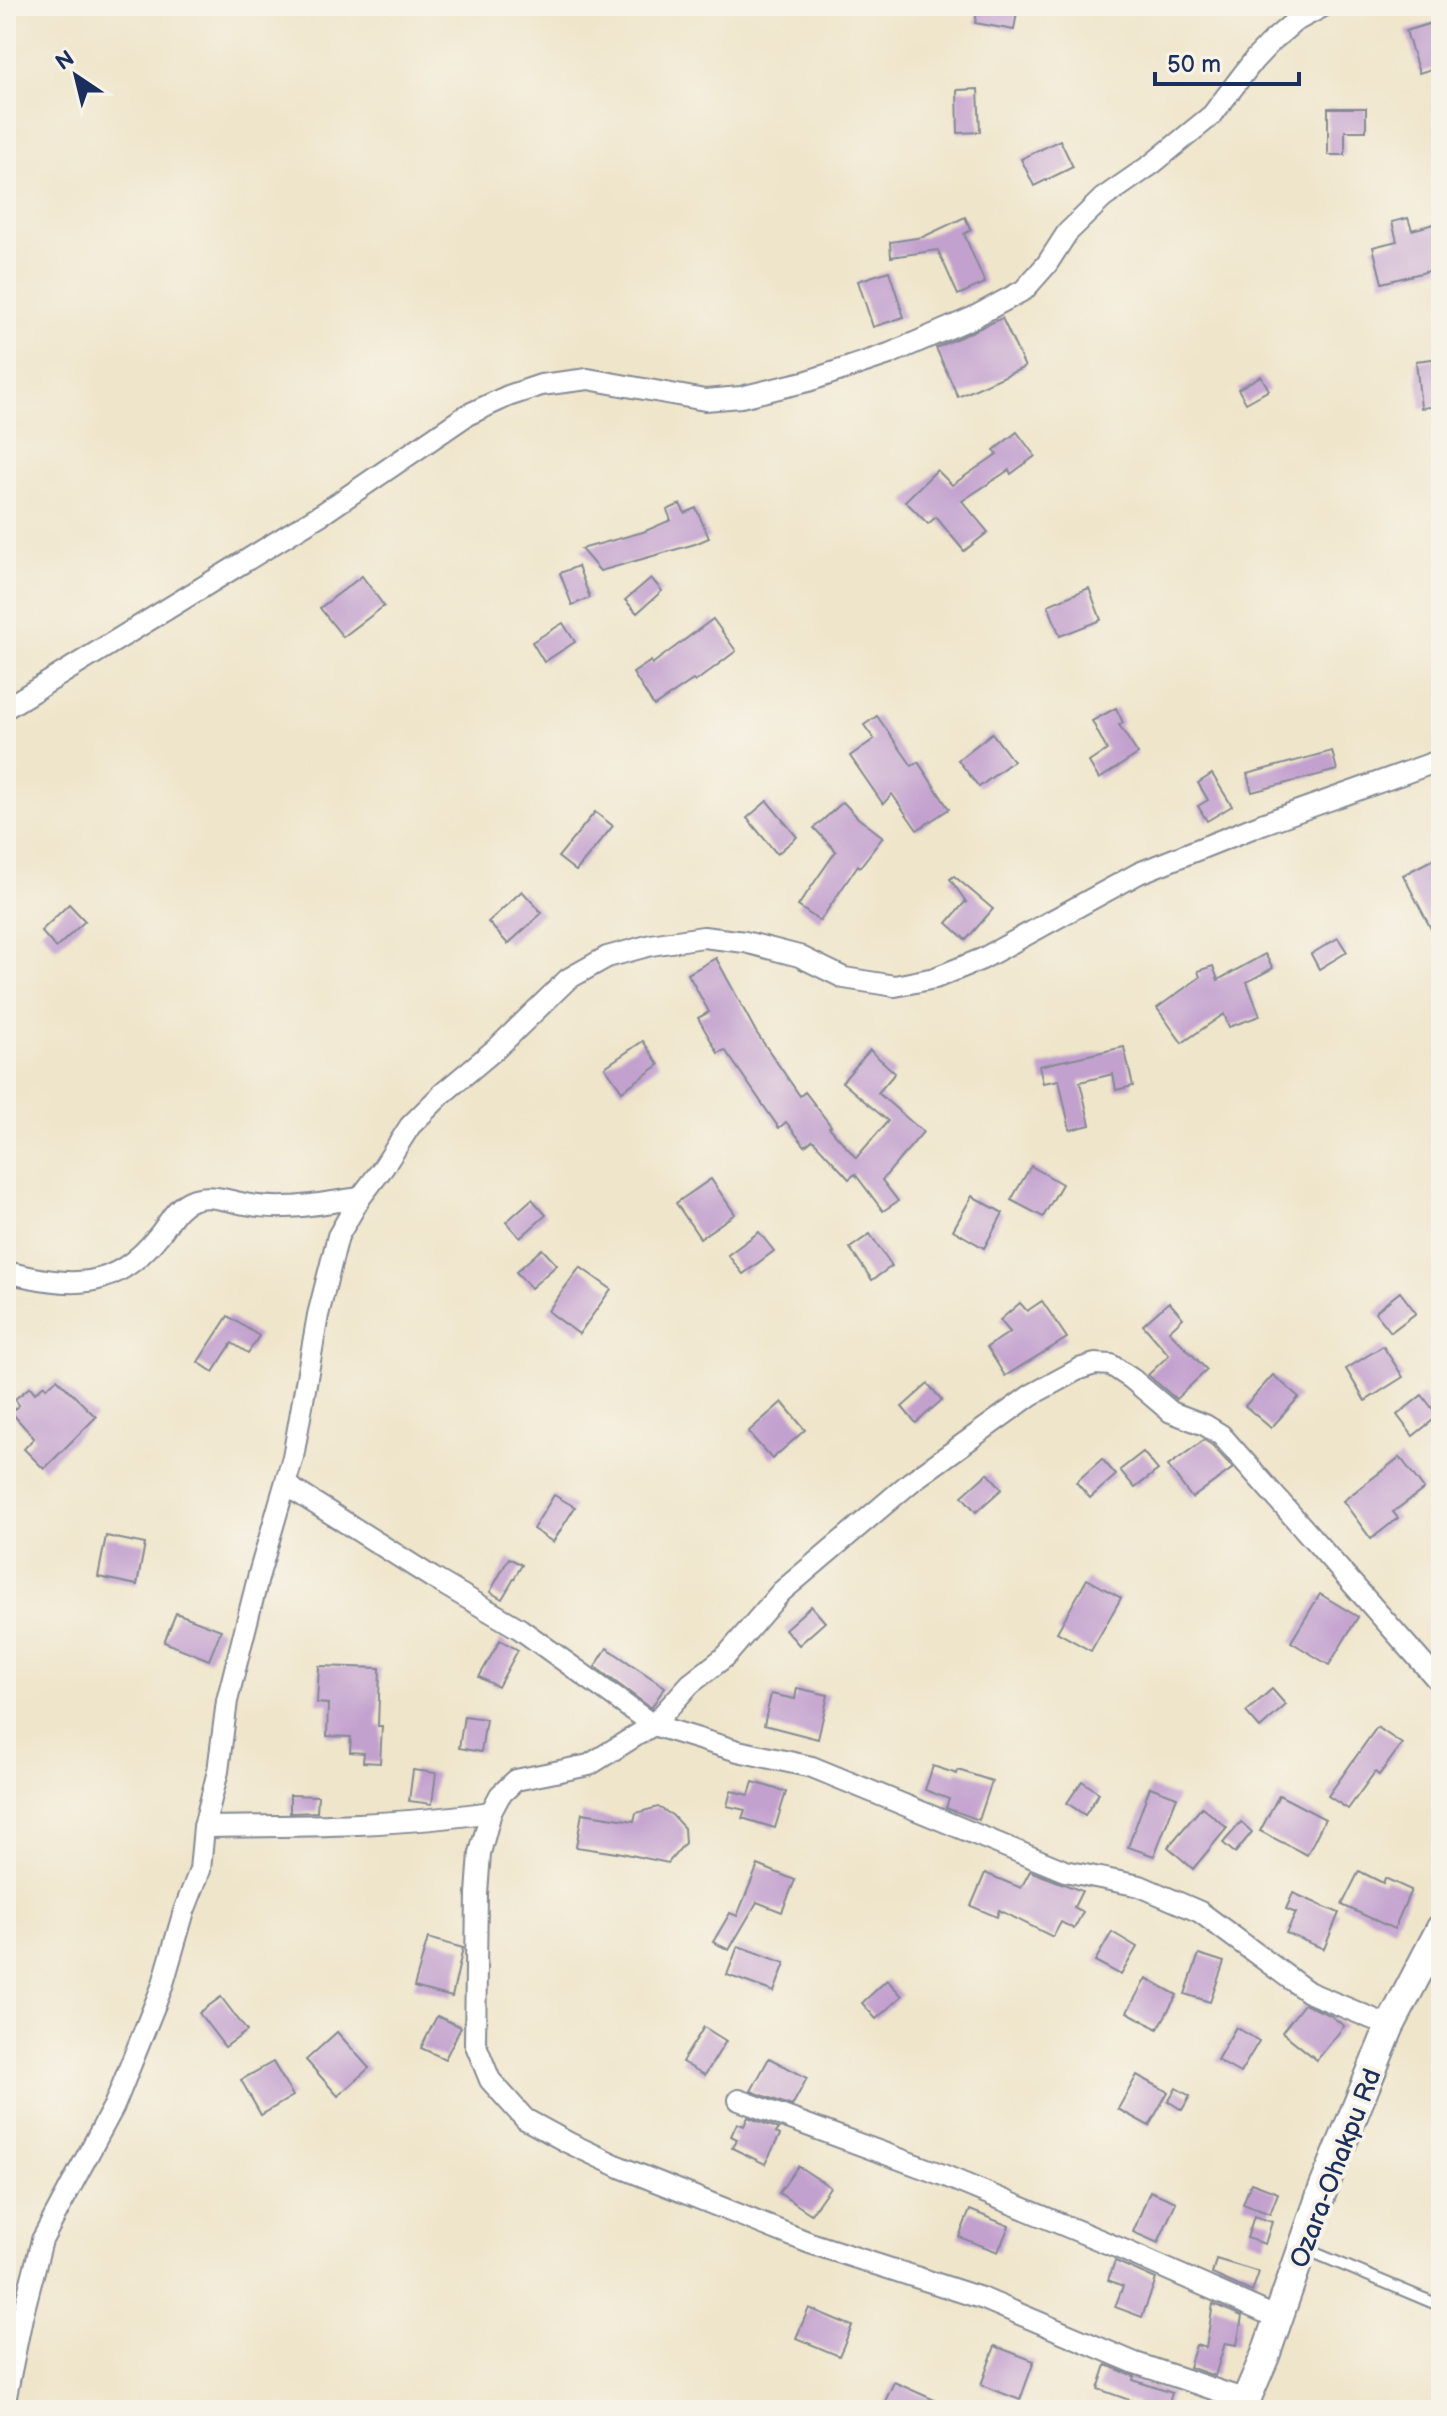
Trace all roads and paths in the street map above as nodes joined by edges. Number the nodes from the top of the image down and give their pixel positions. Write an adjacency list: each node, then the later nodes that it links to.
1 (1324, 6): 2 (street)
2 (6, 708)
3 (1441, 760): 4 (street)
4 (360, 1198): 5 (street); 6 (street)
5 (6, 1272)
6 (286, 1485): 8 (street); 10 (street)
7 (1441, 1684): 8 (street)
8 (653, 1725): 9 (street); 12 (street)
9 (491, 1812): 10 (street); 18 (street)
10 (204, 1827): 17 (street)
11 (1441, 1928): 12 (main road, Ozara-Ohakpu Rd)
12 (1390, 2026): 14 (main road, Ozara-Ohakpu Rd)
13 (739, 2100): 16 (street)
14 (1302, 2247): 15 (lane); 16 (main road, Ozara-Ohakpu Rd)
15 (1441, 2306)
16 (1278, 2318): 18 (main road, Ozara-Ohakpu Rd)
17 (6, 2396)
18 (1241, 2405)

